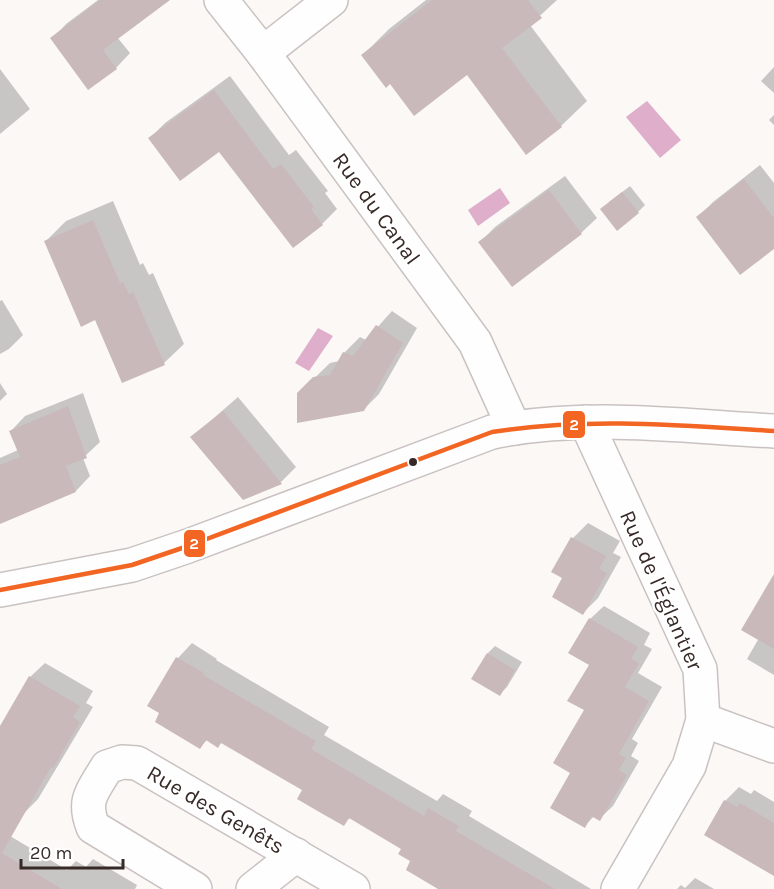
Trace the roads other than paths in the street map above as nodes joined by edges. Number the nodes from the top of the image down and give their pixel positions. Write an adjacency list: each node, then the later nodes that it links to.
1 (221, 0): 3 (street, Rue du Canal)
2 (331, 0): 3 (street)
3 (263, 53): 5 (street, Rue du Canal)
4 (586, 422): 5 (street); 6 (street); 8 (street, Rue de l'Églantier)
5 (514, 428): 7 (street)
6 (774, 431)
7 (0, 590)
8 (703, 720): 9 (street); 14 (street, Rue de l'Églantier)
9 (774, 746)
10 (296, 855): 11 (street, Rue des Genêts); 12 (street, Rue des Genêts); 13 (street, Rue des Genêts)
11 (195, 889)
12 (253, 889)
13 (353, 889)
14 (618, 889)

